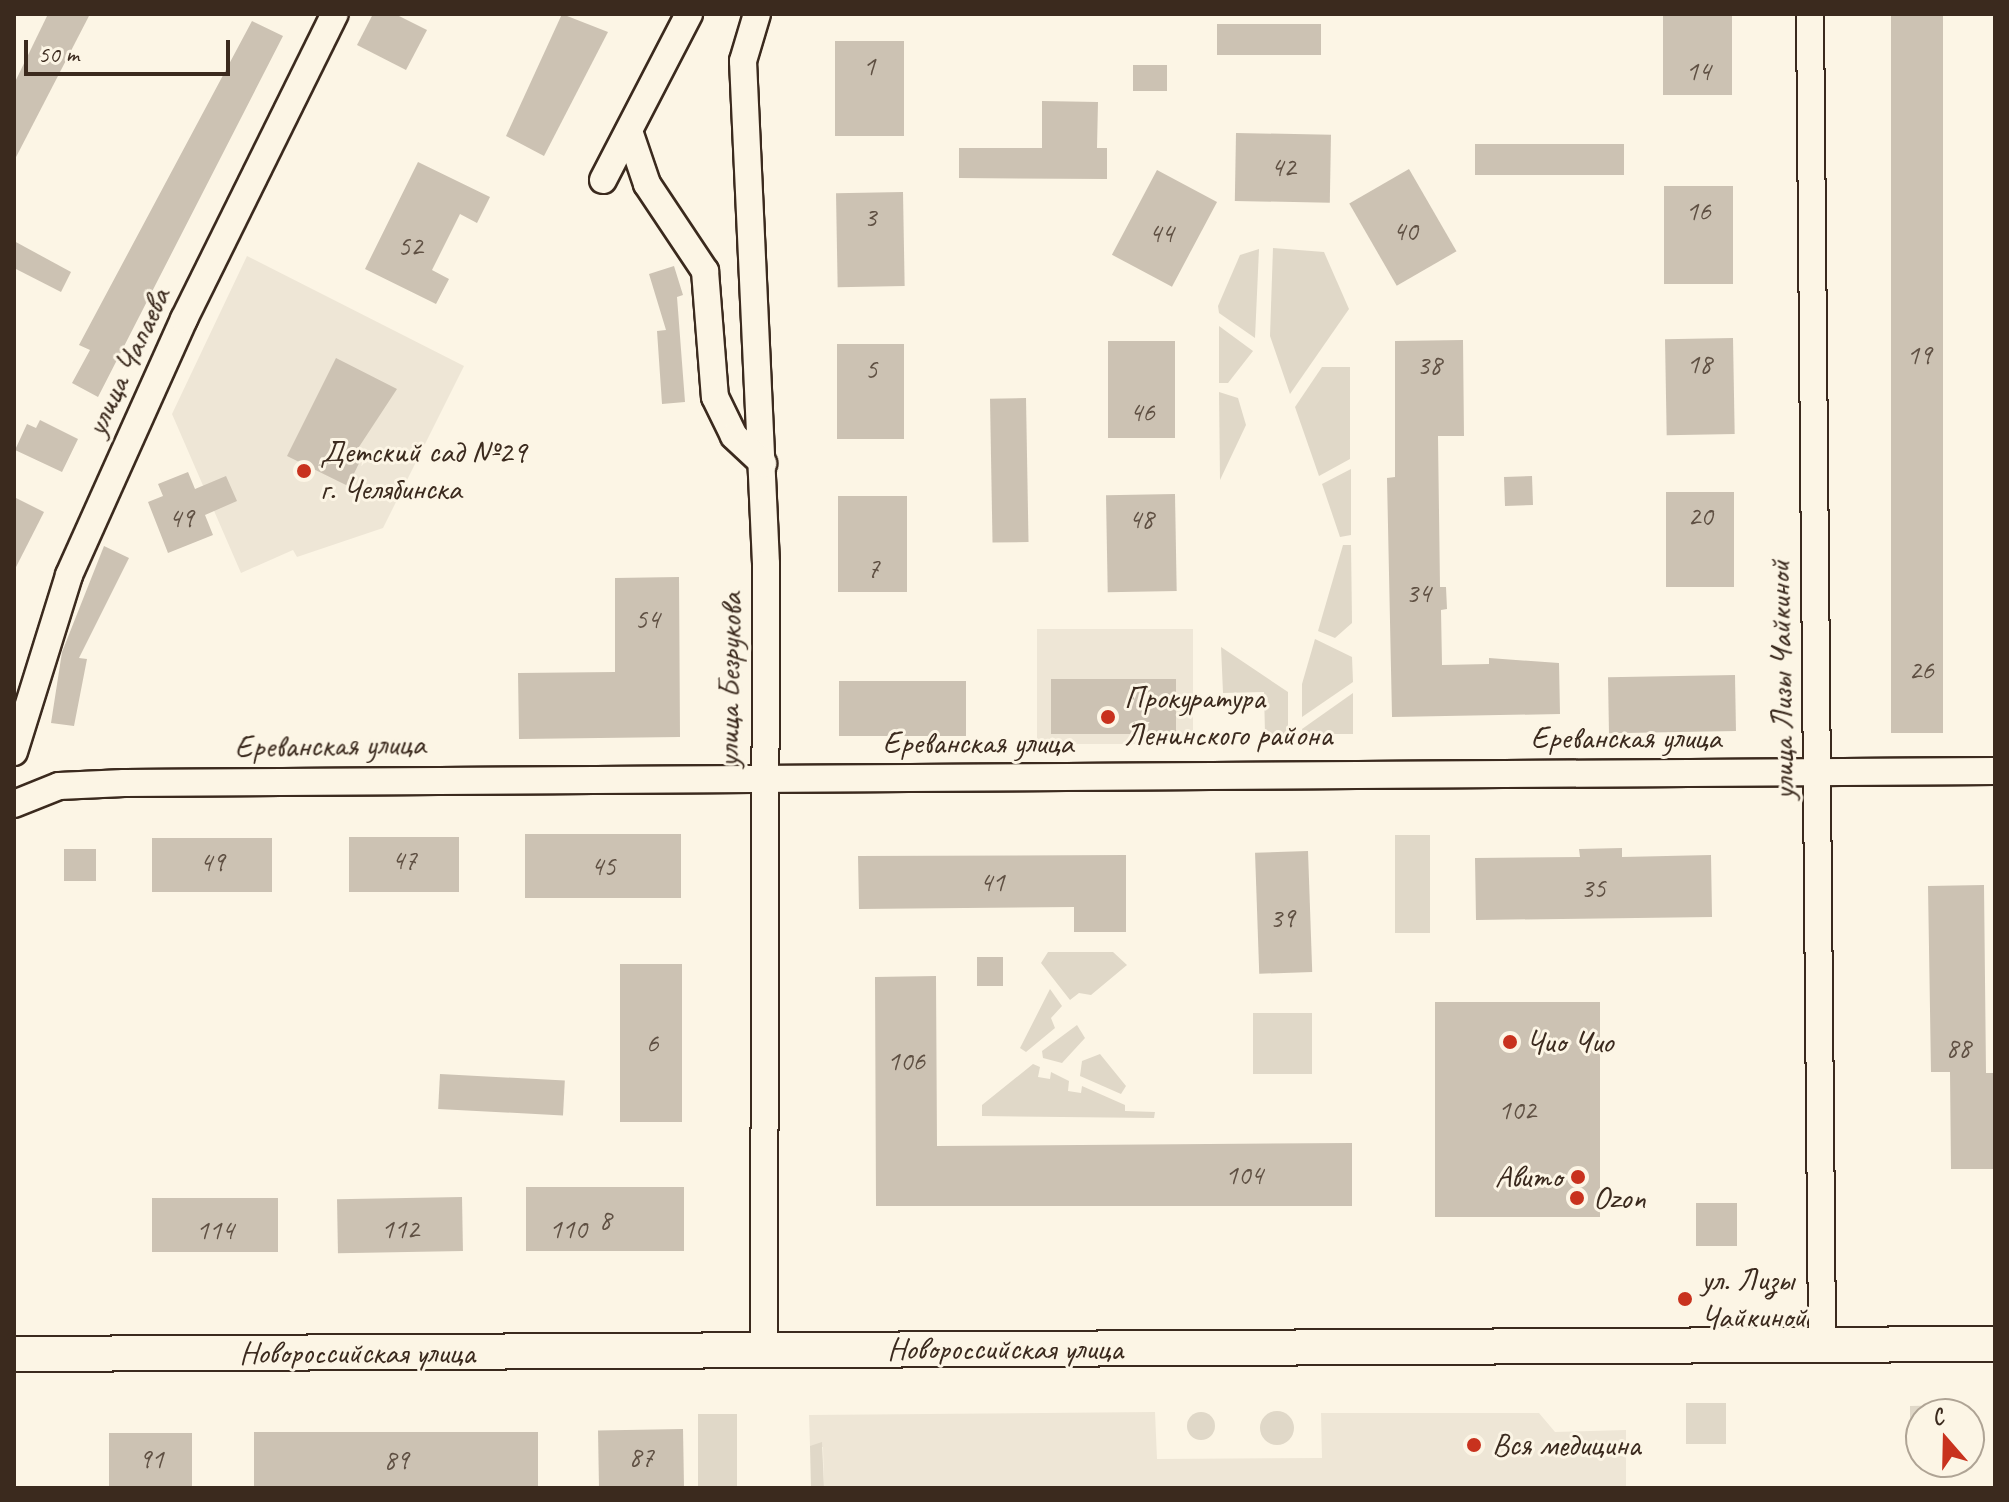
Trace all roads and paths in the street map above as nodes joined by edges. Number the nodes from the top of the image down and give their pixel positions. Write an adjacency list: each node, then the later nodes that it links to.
1 (335, 14): 8 (street, улица Чапаева)
2 (689, 14): 5 (street)
3 (757, 14): 7 (street, улица Безрукова)
4 (1810, 14): 10 (street, улица Лизы Чайкиной)
5 (629, 131): 6 (street); 7 (street)
6 (603, 180)
7 (763, 463): 11 (street, улица Безрукова)
8 (14, 752)
9 (1995, 771): 10 (street, Ереванская улица)
10 (1818, 773): 11 (street, Ереванская улица); 13 (street, улица Лизы Чайкиной)
11 (763, 778): 12 (street, Ереванская улица); 15 (street, улица Безрукова)
12 (16, 795)
13 (1822, 1344): 14 (main road, Новороссийская улица); 15 (main road, Новороссийская улица)
14 (1995, 1344)
15 (764, 1350): 16 (main road, Новороссийская улица)
16 (14, 1354)

